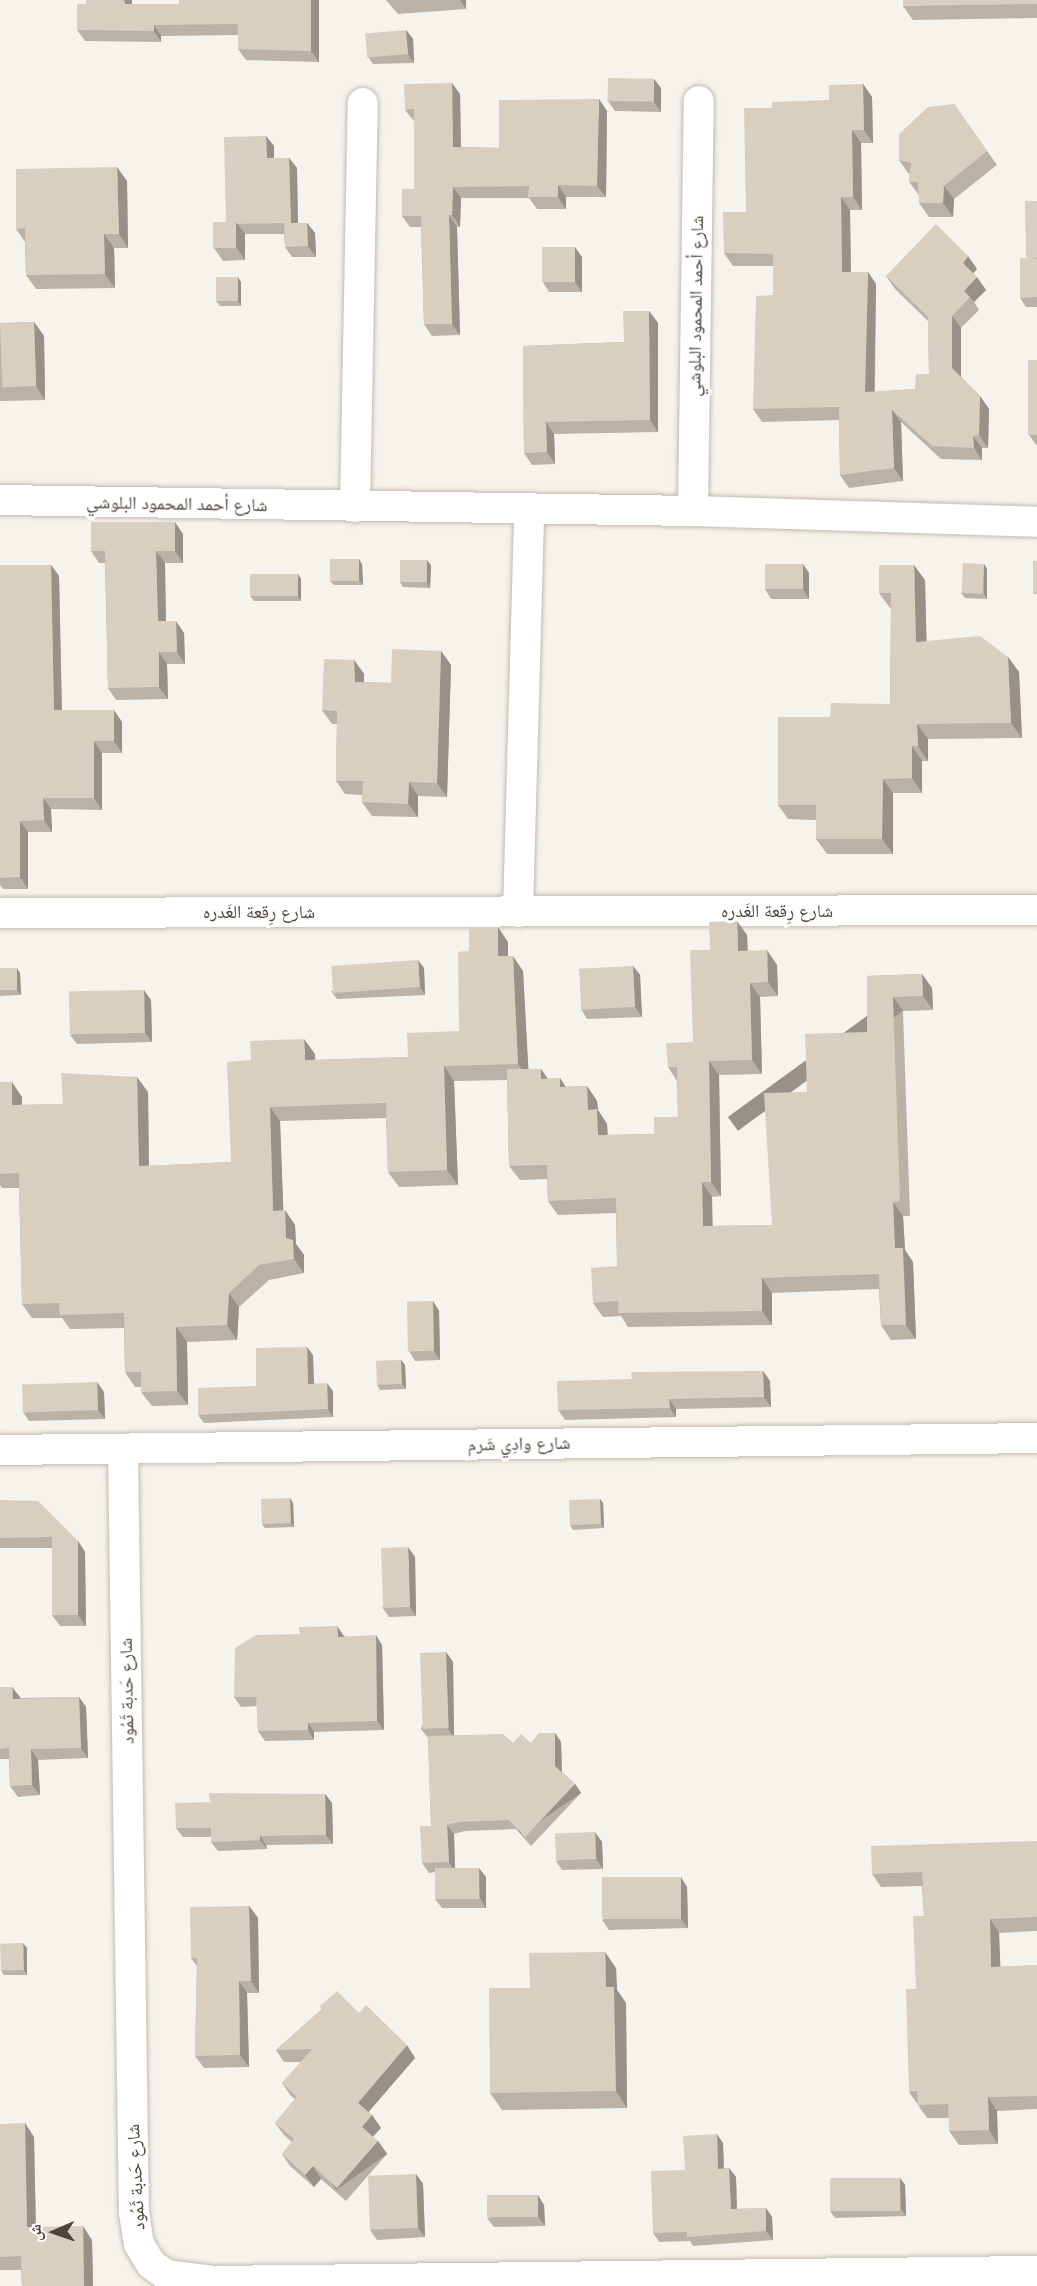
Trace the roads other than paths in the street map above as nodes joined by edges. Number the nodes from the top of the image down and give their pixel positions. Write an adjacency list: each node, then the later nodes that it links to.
1 (699, 100): 6 (street, شارع أحمد المحمود البلوشي)
2 (363, 103): 4 (street)
3 (0, 500): 4 (street, شارع أحمد المحمود البلوشي)
4 (355, 507): 5 (street, شارع أحمد المحمود البلوشي)
5 (529, 511): 6 (street, شارع أحمد المحمود البلوشي); 9 (street)
6 (693, 511): 7 (street, شارع أحمد المحمود البلوشي)
7 (1037, 522)
8 (1037, 910): 9 (street, شارع رِقعة الغَدره)
9 (518, 912): 10 (street, شارع رِقعة الغَدره)
10 (0, 913)
11 (1037, 1438): 12 (street, شارع وادِي شَرم)
12 (123, 1449): 13 (street, شارع وادِي شَرم); 14 (street, شارع حَدبة ثَمُود)
13 (0, 1450)
14 (1037, 2271)

